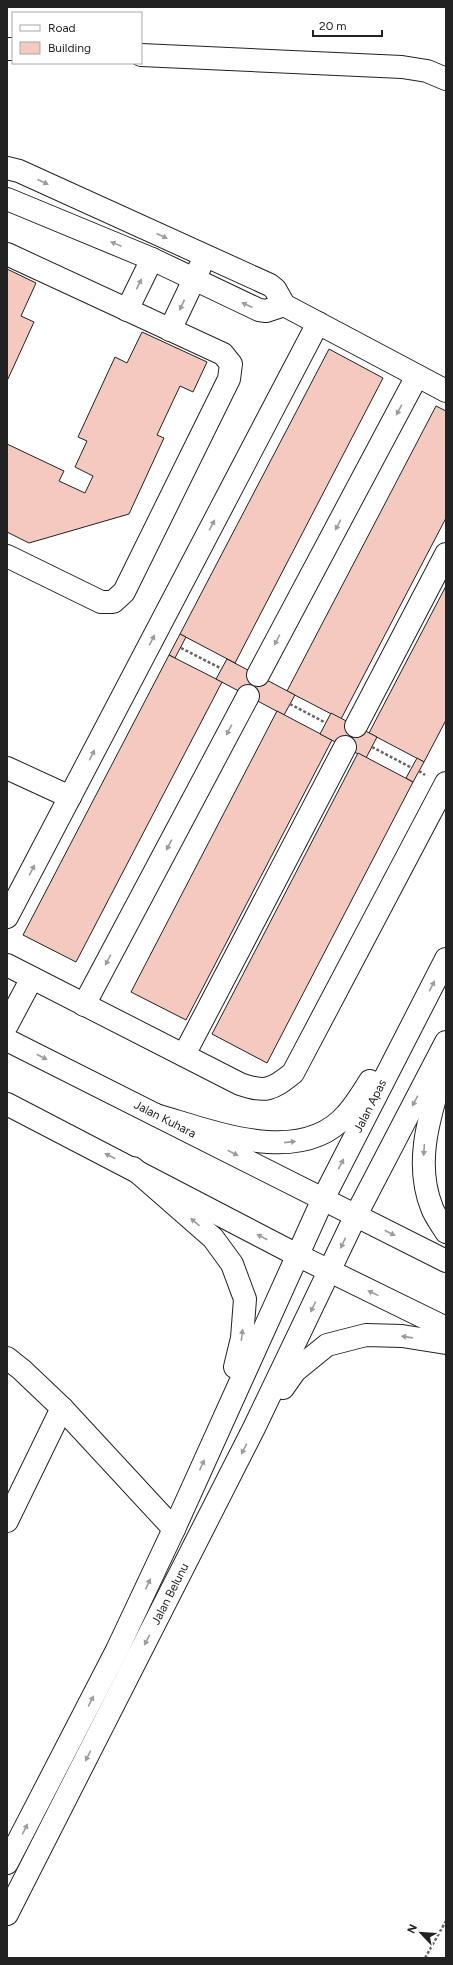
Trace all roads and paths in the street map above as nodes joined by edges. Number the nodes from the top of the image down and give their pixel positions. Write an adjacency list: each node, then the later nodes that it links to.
1 (142, 55): 2 (main road)
2 (446, 79)
3 (7, 168): 6 (main road, one-way to 6)
4 (7, 199): 7 (main road, one-way to 4)
5 (7, 254): 10 (main road)
6 (205, 255): 8 (main road); 9 (main road)
7 (152, 259): 8 (main road); 10 (main road, one-way to 7)
8 (194, 279): 9 (main road, one-way to 8); 12 (main road, one-way to 12)
9 (284, 305): 11 (main road)
10 (127, 310): 12 (main road)
11 (318, 323): 13 (main road); 29 (main road, one-way to 11)
12 (170, 330): 16 (main road)
13 (417, 376): 14 (main road); 19 (main road, one-way to 19)
14 (446, 391)
15 (446, 554): 23 (main road)
16 (7, 556)
17 (181, 648): 18 (path)
18 (222, 669)
19 (258, 676)
20 (248, 696): 35 (main road, one-way to 35)
21 (290, 704): 22 (path)
22 (326, 723)
23 (356, 726)
24 (345, 747): 40 (main road)
25 (372, 747): 27 (path)
26 (7, 768): 29 (main road)
27 (412, 768)
28 (446, 783): 40 (main road)
29 (70, 797): 30 (main road, one-way to 29)
30 (13, 891): 31 (main road)
31 (7, 917)
32 (446, 959): 36 (main road, Jalan Apas, one-way to 32)
33 (7, 964): 34 (main road)
34 (32, 978): 35 (main road); 37 (main road)
35 (84, 1005): 40 (main road)
36 (422, 1006): 43 (main road, one-way to 36); 45 (main road, Jalan Apas, one-way to 36)
37 (7, 1025)
38 (7, 1040): 43 (main road, Jalan Kuhara, one-way to 43)
39 (446, 1042): 46 (main road, one-way to 46)
40 (184, 1055)
41 (446, 1058): 47 (main road, one-way to 47)
42 (7, 1104): 44 (main road, one-way to 42)
43 (156, 1115): 45 (main road, Jalan Kuhara, one-way to 45)
44 (133, 1168): 48 (main road, one-way to 44); 55 (main road, one-way to 44)
45 (323, 1199): 46 (main road, Jalan Kuhara); 48 (main road, Jalan Apas)
46 (356, 1215): 49 (main road, one-way to 49); 50 (main road, one-way to 50)
47 (446, 1232)
48 (296, 1255): 50 (main road); 55 (main road, Jalan Belunu)
49 (446, 1261)
50 (330, 1272): 51 (main road, one-way to 50); 56 (main road, Jalan Belunu, one-way to 56)
51 (446, 1328)
52 (446, 1343): 56 (main road, one-way to 56)
53 (7, 1358): 54 (main road)
54 (62, 1408): 57 (main road); 58 (main road)
55 (224, 1414): 58 (main road, Jalan Belunu, one-way to 55)
56 (254, 1428): 60 (main road, Jalan Belunu, one-way to 60)
57 (7, 1521)
58 (174, 1529): 59 (main road, Jalan Belunu, one-way to 58)
59 (7, 1863)
60 (7, 1914)
61 (446, 1921): 62 (path)
62 (425, 1958)

